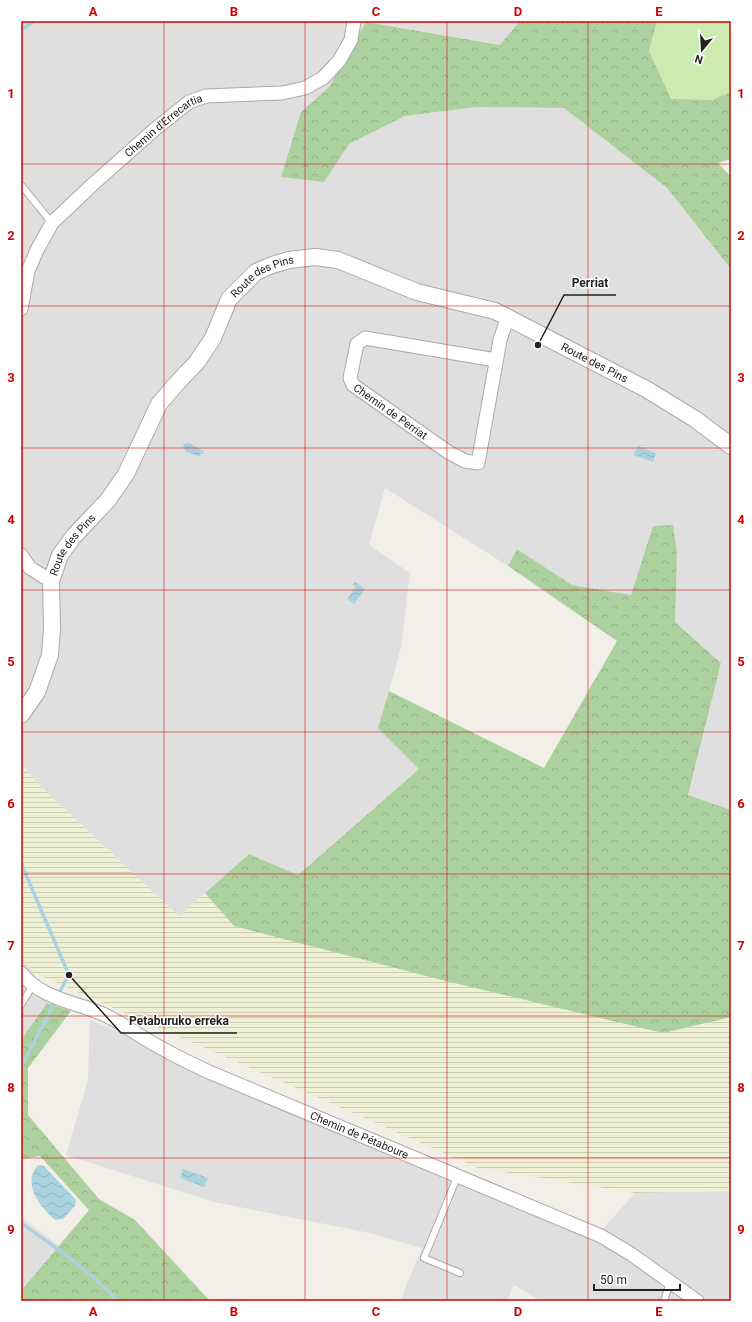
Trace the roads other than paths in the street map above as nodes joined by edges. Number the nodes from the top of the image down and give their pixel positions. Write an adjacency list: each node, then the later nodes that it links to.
1 (354, 21): 3 (street, Chemin d'Errecartia)
2 (21, 185): 3 (lane)
3 (52, 223): 4 (street, Chemin d'Errecartia)
4 (21, 309)
5 (508, 316): 6 (street, Chemin de Perriat); 7 (street, Route des Pins); 9 (street, Route des Pins)
6 (496, 360): 6 (street, Chemin de Perriat)
7 (731, 446)
8 (21, 556): 9 (street)
9 (51, 581): 10 (street, Route des Pins)
10 (21, 715)
11 (21, 974): 12 (street, Chemin de Pétaboure)
12 (33, 985): 13 (lane); 14 (street, Chemin de Pétaboure)
13 (21, 1005)
14 (458, 1175): 15 (lane); 16 (street, Chemin de Pétaboure)
15 (460, 1273)
16 (670, 1281): 17 (lane); 18 (street, Chemin de Pétaboure)
17 (664, 1301)
18 (697, 1301)

